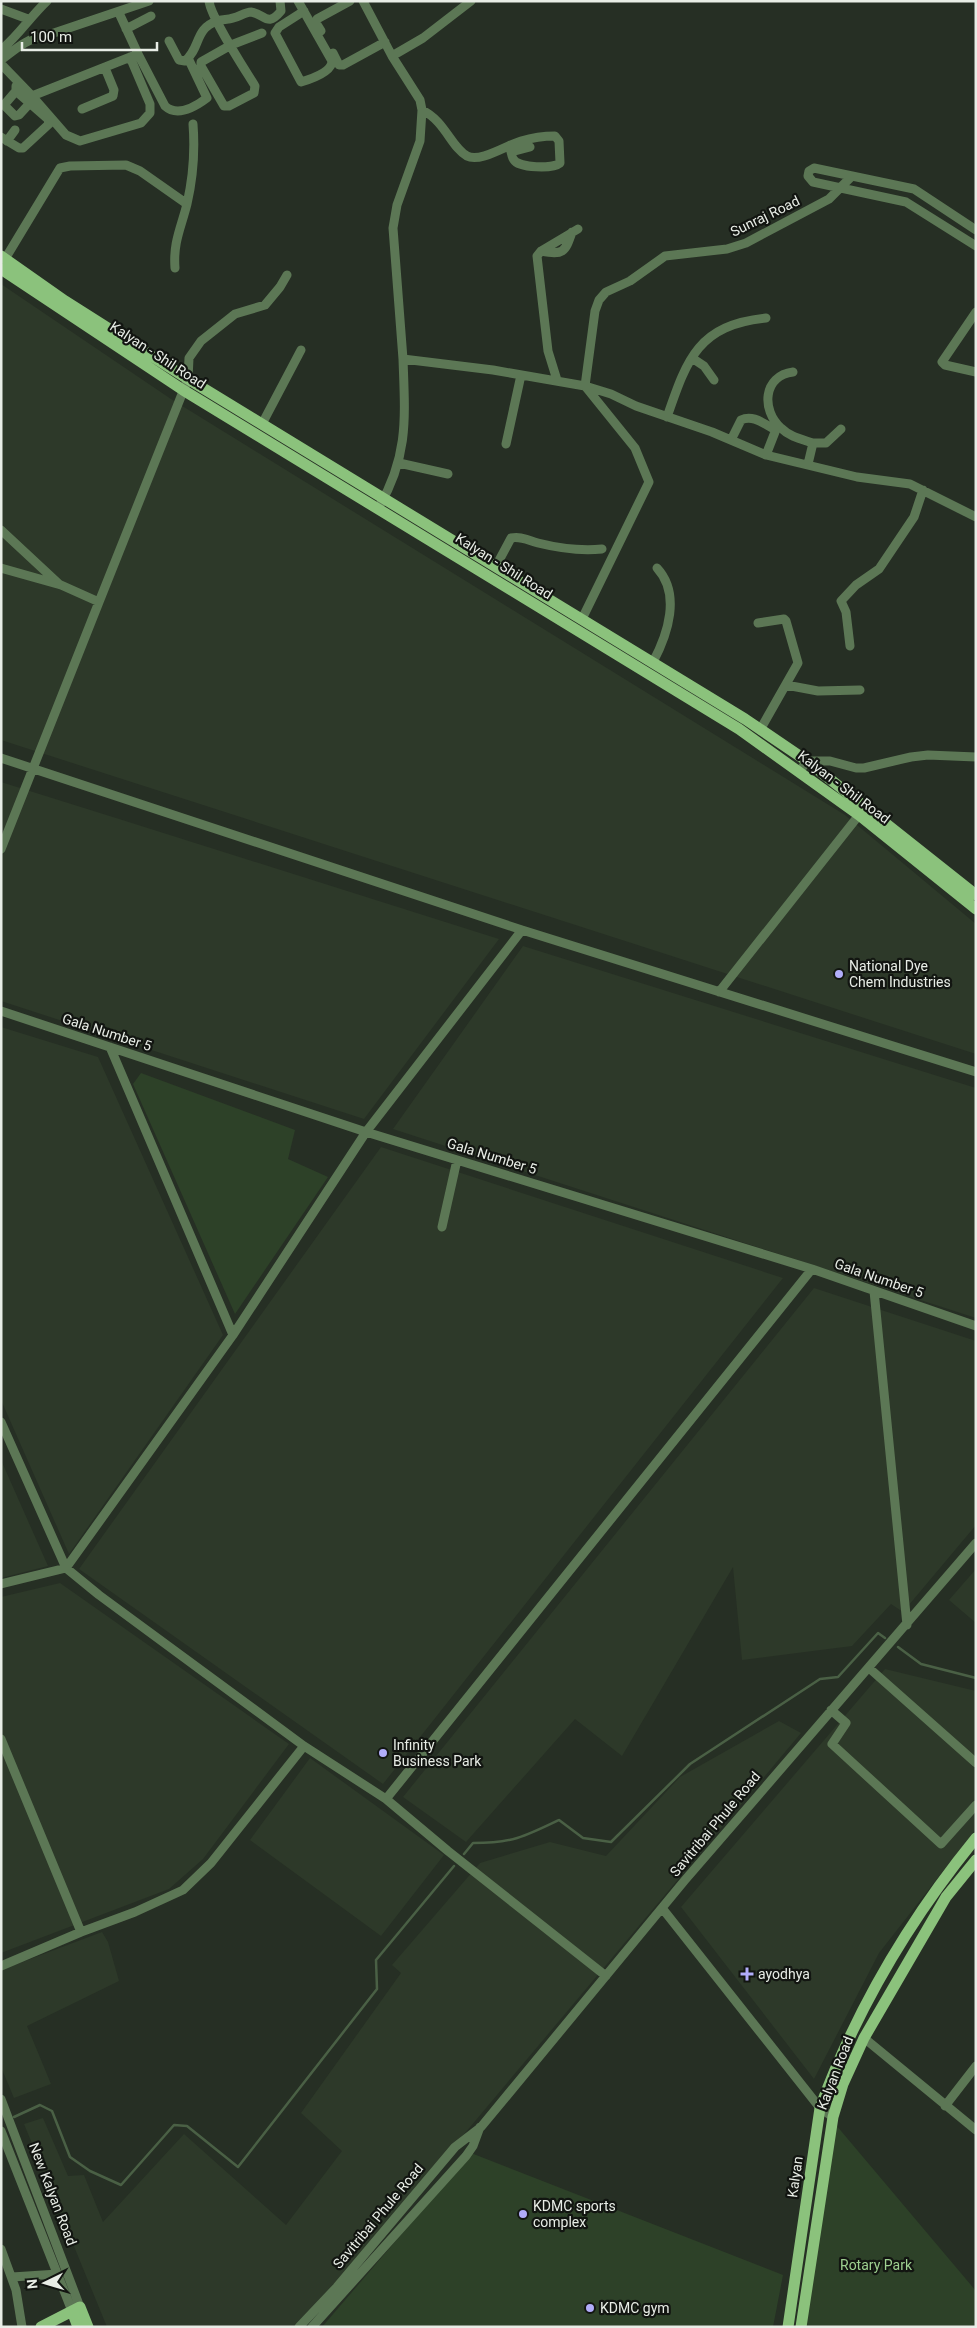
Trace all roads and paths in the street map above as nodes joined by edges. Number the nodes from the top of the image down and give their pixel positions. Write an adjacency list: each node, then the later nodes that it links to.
1 (47, 1): 13 (street)
2 (149, 1): 11 (street)
3 (209, 1): 14 (street)
4 (280, 1): 14 (street)
5 (298, 1): 10 (street)
6 (350, 1): 18 (street)
7 (363, 1): 18 (street)
8 (471, 1): 22 (street)
9 (1, 8): 13 (street)
10 (304, 11): 10 (street)
11 (119, 13): 15 (street); 24 (street)
12 (151, 16): 15 (street)
13 (28, 19): 20 (street)
14 (217, 21): 19 (street); 23 (street)
15 (126, 29): 21 (street)
16 (262, 33): 19 (street)
17 (169, 41): 23 (street)
18 (385, 42): 22 (street)
19 (231, 44): 19 (street)
20 (1, 50)
21 (134, 56): 23 (street); 26 (street); 28 (street)
22 (392, 56): 30 (street)
23 (188, 58)
24 (1, 60)
25 (1, 64): 27 (street)
26 (105, 68): 28 (street); 29 (street)
27 (18, 87): 28 (street); 28 (street)
28 (31, 100): 33 (street)
29 (82, 109)
30 (422, 110): 35 (street); 53 (street)
31 (193, 124): 41 (street)
32 (15, 130): 33 (street)
33 (4, 139)
34 (530, 147): 35 (street)
35 (510, 148): 35 (street)
36 (852, 176): 37 (street); 38 (street, Sunraj Road); 38 (street)
37 (903, 186): 39 (street); 40 (street)
38 (841, 188): 40 (street); 60 (street, Sunraj Road)
39 (925, 196): 42 (street); 44 (street)
40 (900, 200): 42 (street)
41 (186, 204): 46 (street); 47 (street)
42 (917, 208): 45 (street)
43 (575, 230): 58 (street)
44 (976, 230)
45 (976, 246)
46 (3, 261): 57 (main road, Kalyan - Shil Road); 61 (main road, Kalyan - Shil Road)
47 (176, 268)
48 (287, 275): 57 (street)
49 (975, 315): 55 (street)
50 (766, 318): 52 (street)
51 (301, 350): 63 (street)
52 (692, 358): 59 (street); 62 (street)
53 (403, 360): 56 (street); 69 (street)
54 (793, 372): 66 (street)
55 (976, 372)
56 (521, 375): 58 (street); 67 (street)
57 (188, 378): 61 (street); 63 (main road, Kalyan - Shil Road)
58 (557, 380): 60 (street)
59 (714, 380)
60 (585, 386): 62 (street); 82 (street)
61 (183, 390): 73 (main road, Kalyan - Shil Road); 81 (street)
62 (667, 417): 65 (street)
63 (262, 424): 73 (main road, Kalyan - Shil Road)
64 (841, 430): 66 (street)
65 (731, 440): 68 (street); 68 (street)
66 (813, 443): 70 (street)
67 (506, 444)
68 (766, 455): 70 (street)
69 (399, 463): 71 (street); 73 (street)
70 (808, 464): 72 (street)
71 (448, 474)
72 (923, 490): 74 (street); 84 (street)
73 (381, 502): 77 (main road, Kalyan - Shil Road); 93 (main road, Kalyan - Shil Road)
74 (976, 517)
75 (1, 530): 80 (street)
76 (602, 549): 77 (street)
77 (496, 566): 82 (main road, Kalyan - Shil Road)
78 (1, 568): 80 (street)
79 (657, 568): 85 (street)
80 (61, 586): 81 (street)
81 (99, 602): 92 (street)
82 (582, 618): 85 (main road, Kalyan - Shil Road)
83 (758, 623): 86 (street)
84 (850, 646)
85 (653, 662): 88 (main road, Kalyan - Shil Road)
86 (786, 685): 87 (street); 88 (street)
87 (860, 690)
88 (760, 730): 91 (main road, Kalyan - Shil Road)
89 (976, 757): 91 (street)
90 (1, 758): 92 (street)
91 (808, 761): 93 (street); 96 (main road, Kalyan - Shil Road)
92 (34, 769): 95 (street); 98 (street)
93 (799, 772): 94 (main road, Kalyan - Shil Road)
94 (859, 815): 97 (main road, Kalyan - Shil Road); 99 (street)
95 (1, 849)
96 (976, 895)
97 (976, 910)
98 (522, 930): 99 (street); 103 (street)
99 (718, 992): 102 (street)
100 (1, 1011): 101 (street, Gala Number 5)
101 (110, 1047): 103 (street, Gala Number 5); 109 (street)
102 (976, 1072)
103 (366, 1132): 104 (street, Gala Number 5); 109 (street)
104 (457, 1160): 105 (street); 106 (street, Gala Number 5)
105 (442, 1227)
106 (812, 1269): 107 (street, Gala Number 5); 120 (street)
107 (874, 1291): 108 (street, Gala Number 5); 114 (street)
108 (976, 1326)
109 (233, 1335): 112 (street)
110 (1, 1422): 112 (street)
111 (976, 1543): 114 (street, Savitribai Phule Road)
112 (66, 1568): 113 (street); 118 (street)
113 (1, 1584)
114 (907, 1625): 115 (street, Savitribai Phule Road)
115 (869, 1668): 116 (street, Savitribai Phule Road); 119 (street)
116 (831, 1710): 121 (street); 125 (street, Savitribai Phule Road)
117 (1, 1739): 126 (street)
118 (304, 1746): 120 (street); 126 (street)
119 (976, 1763)
120 (386, 1799): 128 (street)
121 (976, 1805)
122 (976, 1838): 123 (main road, Kalyan Road)
123 (958, 1859): 124 (main road); 129 (main road, Kalyan Road)
124 (972, 1865): 130 (main road, Kalyan Road)
125 (662, 1908): 128 (street, Savitribai Phule Road); 134 (street)
126 (81, 1932): 127 (street)
127 (1, 1966)
128 (606, 1976): 136 (street, Savitribai Phule Road)
129 (850, 2037): 134 (main road, Kalyan)
130 (864, 2038): 133 (street); 135 (main road, Kalyan Road)
131 (976, 2066): 133 (street)
132 (1, 2099): 139 (street, New Kalyan Road)
133 (945, 2106): 137 (street)
134 (820, 2108): 135 (street); 149 (main road, Kalyan)
135 (833, 2116): 150 (main road, Kalyan Road)
136 (481, 2127): 147 (street, Savitribai Phule Road); 148 (street, Savitribai Phule Road)
137 (976, 2130)
138 (1, 2131): 139 (street, New Kalyan Road)
139 (42, 2220): 141 (street, New Kalyan Road); 143 (street, New Kalyan Road)
140 (1, 2249): 142 (street)
141 (58, 2274): 142 (street); 143 (street, New Kalyan Road)
142 (12, 2277): 145 (street)
143 (76, 2309): 144 (main road, New Kalyan Road); 146 (main road)
144 (80, 2325)
145 (22, 2327)
146 (41, 2327)
147 (299, 2327)
148 (312, 2327)
149 (788, 2327)
150 (801, 2327)

